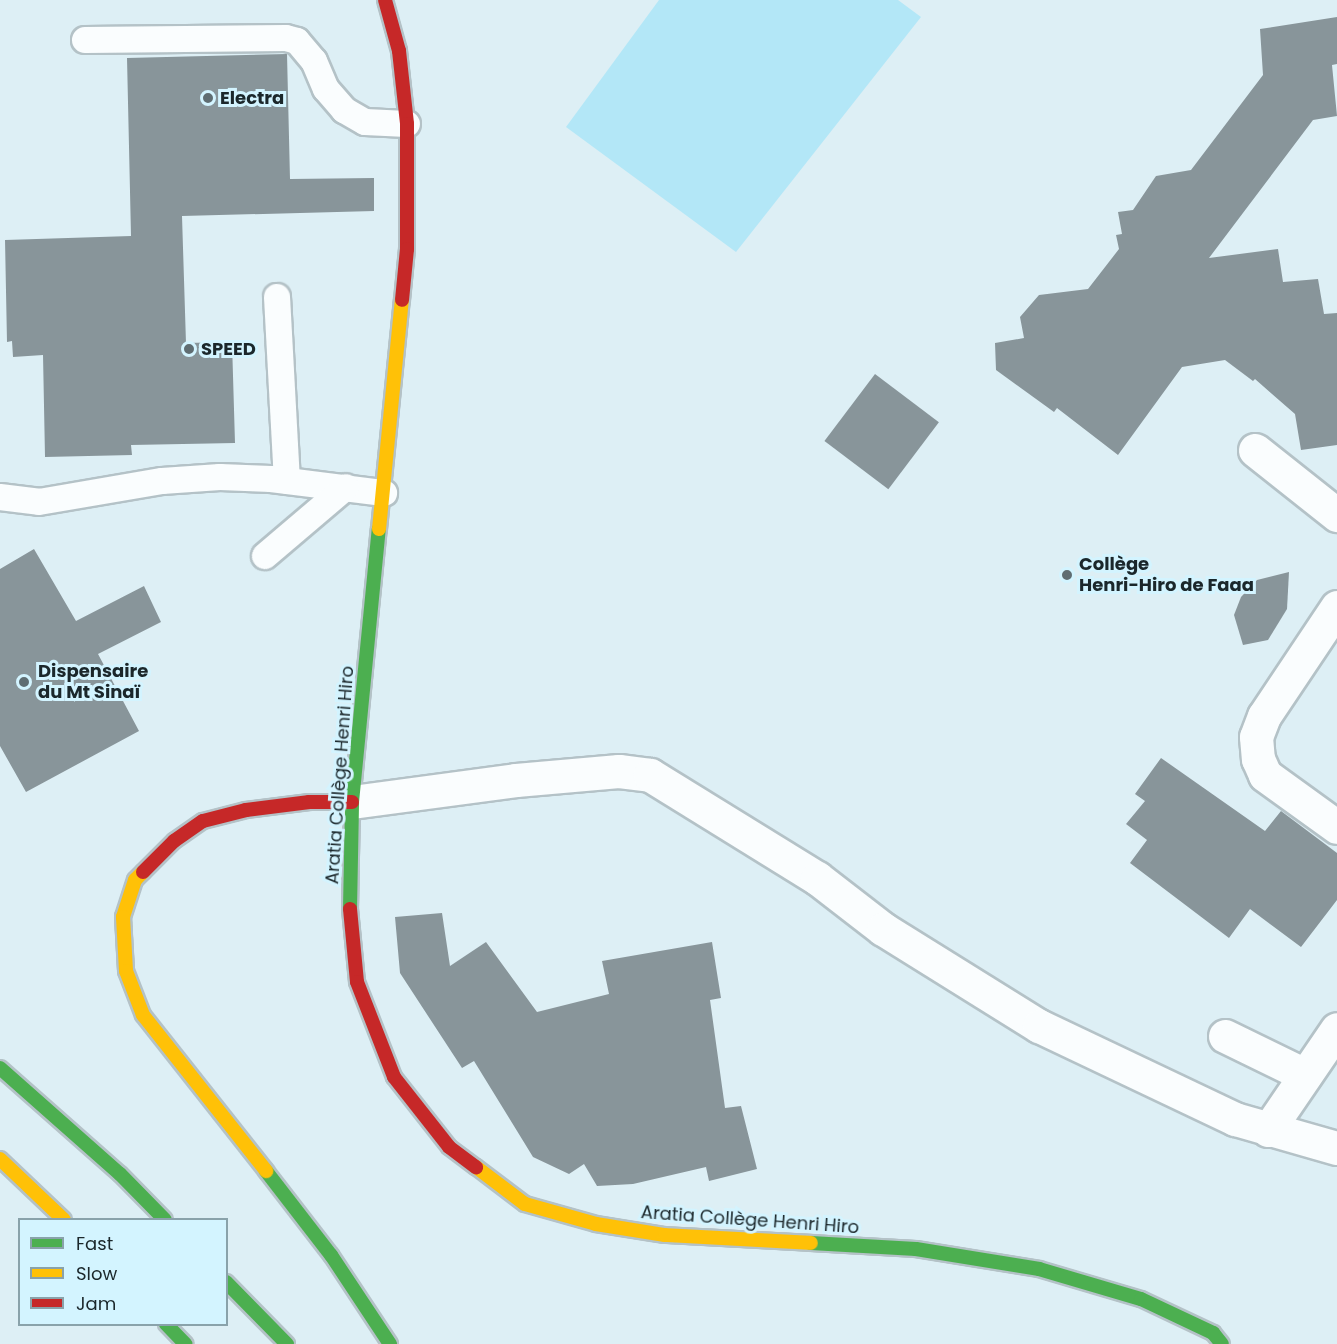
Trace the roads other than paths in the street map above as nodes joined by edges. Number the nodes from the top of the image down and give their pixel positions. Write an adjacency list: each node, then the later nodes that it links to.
1 (385, 0): 3 (main road, Aratia Collège Henri Hiro)
2 (85, 40): 3 (lane)
3 (406, 124): 8 (main road, Aratia Collège Henri Hiro)
4 (277, 297): 6 (lane)
5 (1255, 450): 10 (street)
6 (288, 481): 7 (lane); 9 (lane)
7 (346, 488): 8 (lane); 11 (lane)
8 (384, 493): 13 (main road, Aratia Collège Henri Hiro)
9 (0, 497)
10 (1337, 515)
11 (265, 556)
12 (1337, 607): 14 (street)
13 (352, 802): 19 (street); 28 (main road); 29 (main road, Aratia Collège Henri Hiro)
14 (1337, 827)
15 (1337, 1029): 18 (street)
16 (1225, 1036): 18 (street)
17 (0, 1068): 23 (main road)
18 (1305, 1075): 19 (street)
19 (1268, 1130): 20 (street)
20 (1337, 1148)
21 (0, 1160): 22 (main road)
22 (62, 1218)
23 (163, 1218)
24 (228, 1284): 27 (main road)
25 (168, 1326): 26 (main road)
26 (185, 1344)
27 (287, 1344)
28 (390, 1344)
29 (1222, 1344)

